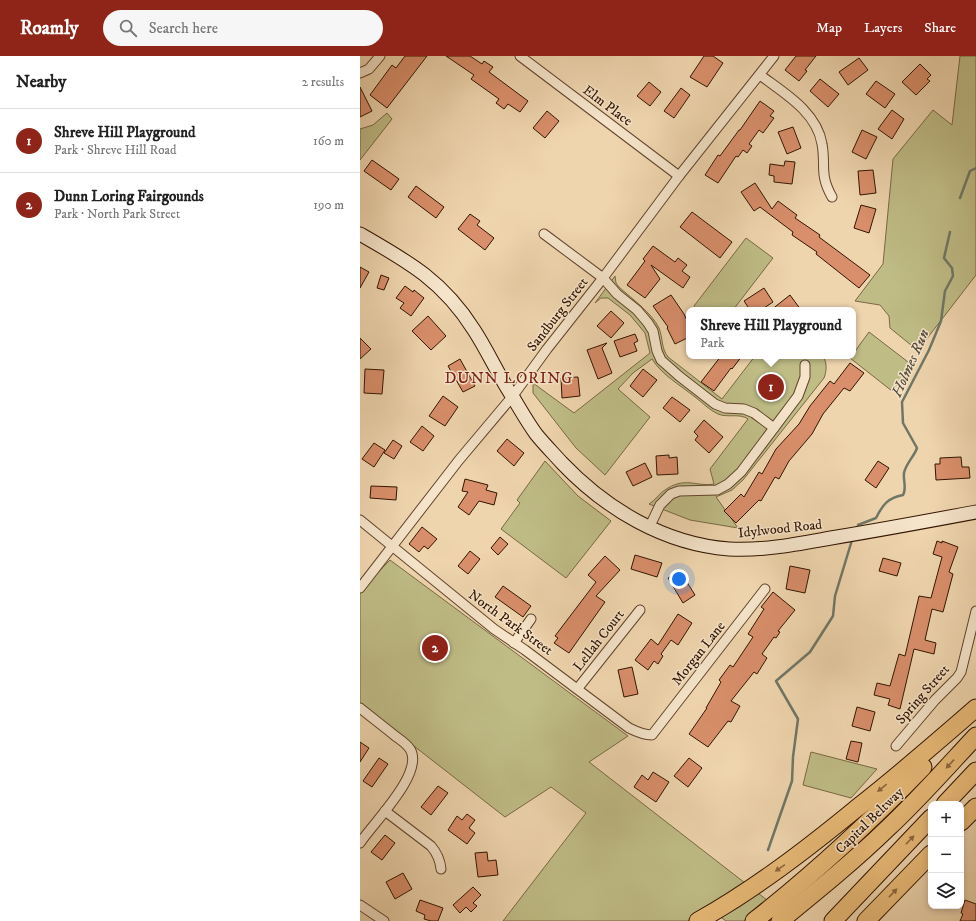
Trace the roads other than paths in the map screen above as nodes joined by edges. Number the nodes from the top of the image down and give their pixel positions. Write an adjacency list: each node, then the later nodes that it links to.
1 (380, 56): 4 (street)
2 (520, 56): 6 (street, Elm Place)
3 (774, 56): 5 (street, Sandburg Street)
4 (360, 73)
5 (760, 75): 6 (street, Sandburg Street); 7 (street)
6 (679, 176): 10 (street, Sandburg Street)
7 (832, 197)
8 (360, 234): 12 (main road, Idylwood Road)
9 (544, 234): 10 (street)
10 (603, 278): 12 (street, Sandburg Street); 13 (street)
11 (805, 365): 13 (street)
12 (512, 397): 16 (main road, Idylwood Road); 17 (street, Sandburg Street)
13 (774, 428): 16 (street)
14 (976, 512): 16 (main road, Idylwood Road)
15 (360, 520): 17 (street, North Park Street)
16 (649, 528)
17 (393, 546): 18 (street, Sandburg Street); 23 (street, North Park Street)
18 (360, 588)
19 (765, 589): 28 (street, Morgan Lane)
20 (640, 610): 24 (street, Lellah Court)
21 (976, 611): 30 (street, Spring Street)
22 (531, 619): 23 (street)
23 (514, 643): 24 (street, North Park Street)
24 (578, 688): 28 (street, North Park Street)
25 (360, 708): 34 (street)
26 (976, 708): 44 (highway, one-way to 44)
27 (976, 711): 45 (highway, Capital Beltway)
28 (652, 735)
29 (976, 736): 37 (highway, one-way to 37)
30 (896, 746)
31 (976, 771): 32 (highway)
32 (948, 801)
33 (976, 807): 35 (highway)
34 (385, 811): 38 (street); 41 (street)
35 (964, 819)
36 (928, 821): 40 (highway, one-way to 36)
37 (888, 829): 46 (highway); 47 (highway)
38 (360, 843)
39 (928, 857): 50 (highway, one-way to 39)
40 (888, 862): 48 (highway); 49 (highway)
41 (441, 869)
42 (360, 905): 43 (street)
43 (384, 921)
44 (698, 921)
45 (754, 921)
46 (780, 921)
47 (799, 921)
48 (822, 921)
49 (833, 921)
50 (866, 921)

